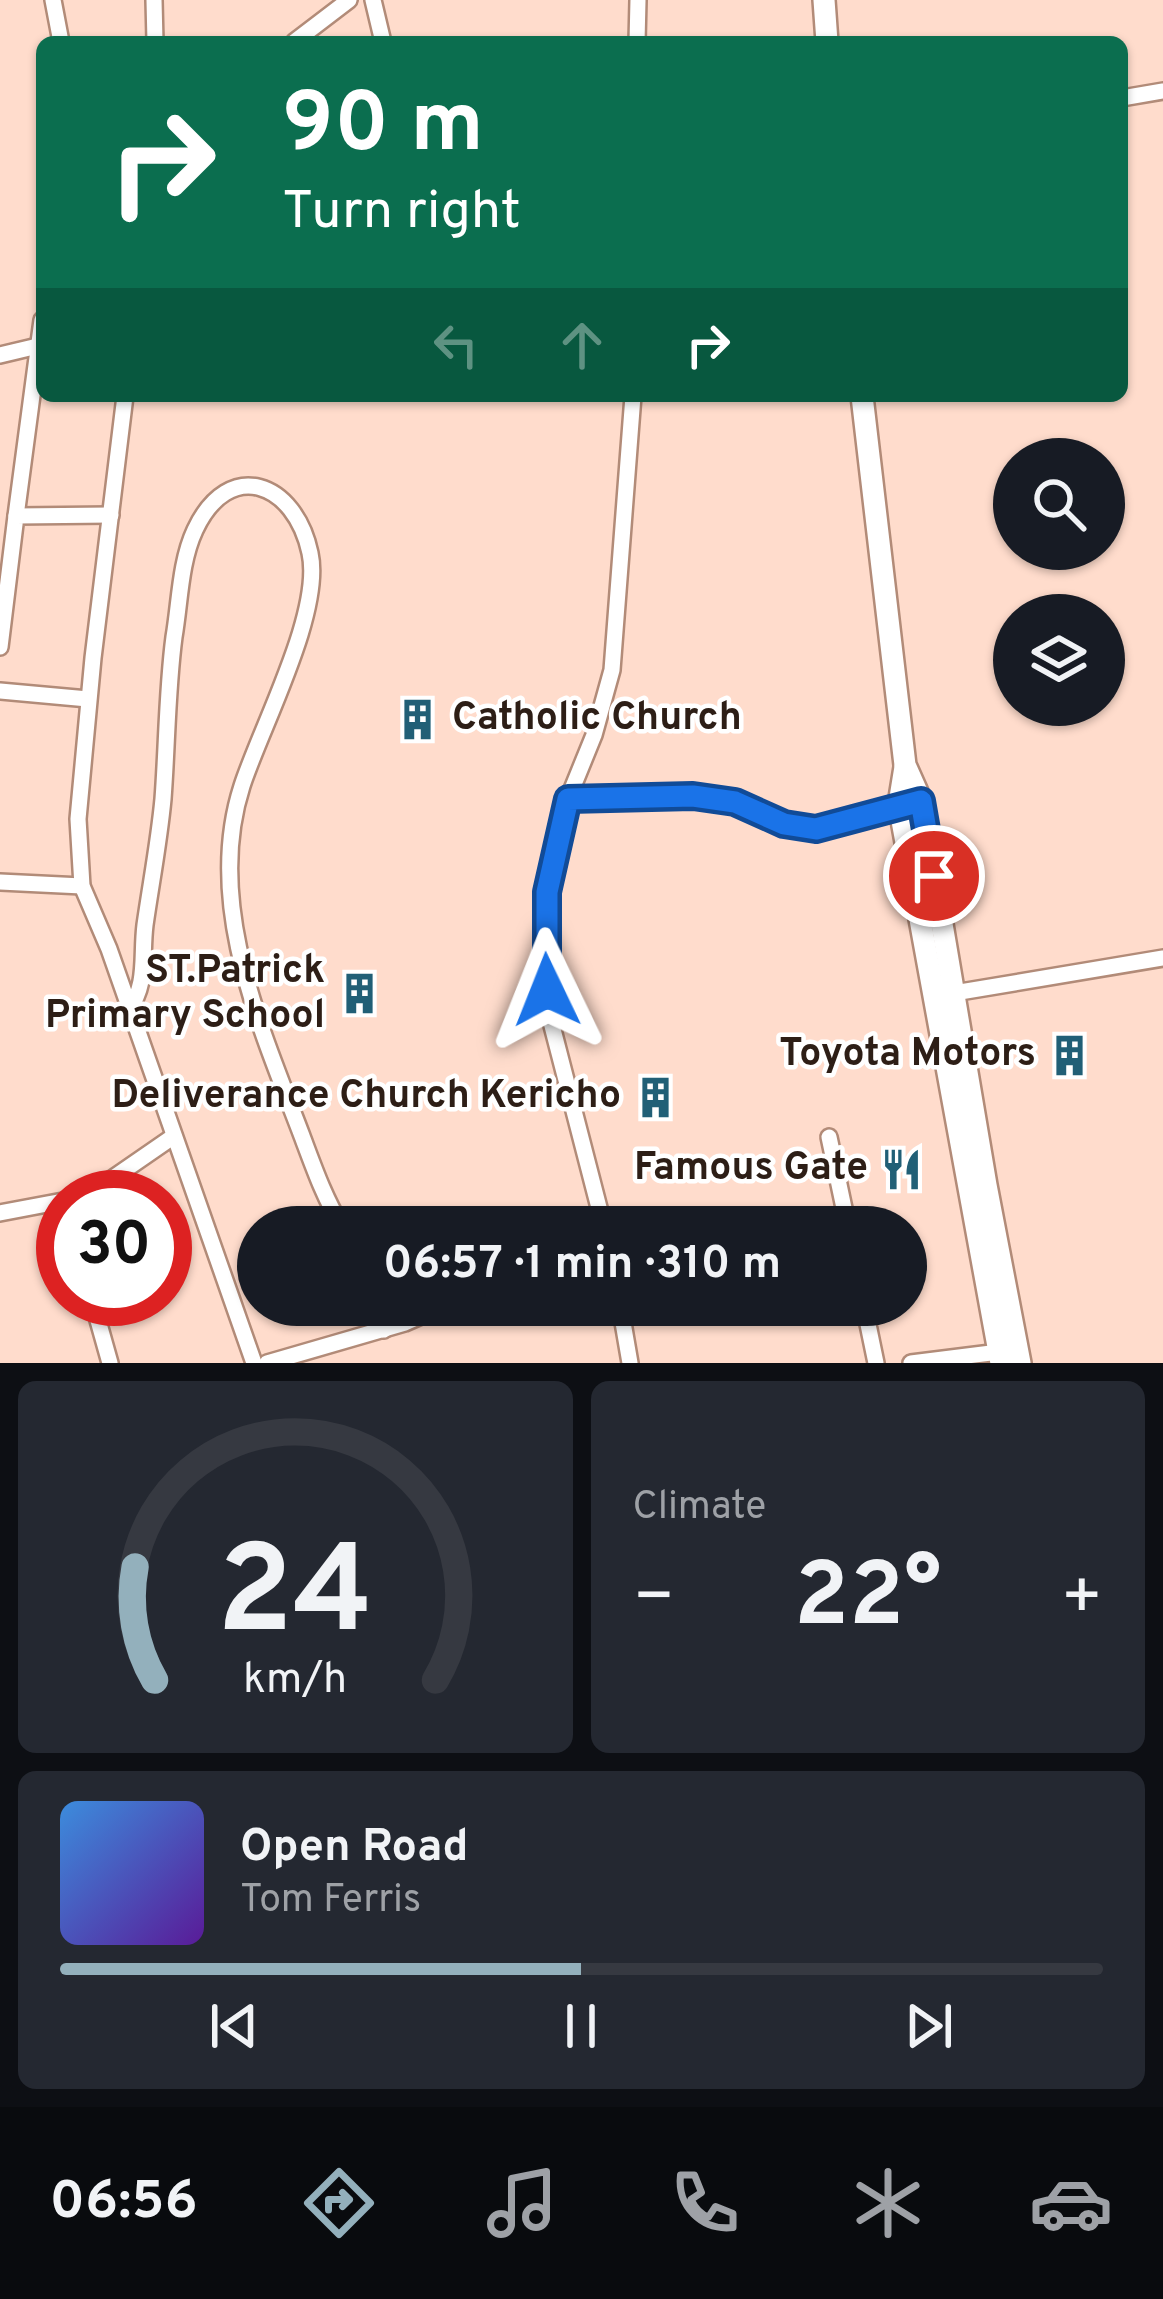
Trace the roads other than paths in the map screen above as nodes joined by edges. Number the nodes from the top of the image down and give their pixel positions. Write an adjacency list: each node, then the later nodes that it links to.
1 (53, 0): 7 (street)
2 (154, 0): 8 (street)
3 (349, 0): 9 (street)
4 (374, 0): 10 (street)
5 (638, 0): 11 (street)
6 (824, 0): 12 (highway)
7 (60, 36)
8 (155, 36)
9 (302, 36)
10 (382, 36)
11 (637, 36)
12 (827, 36)
13 (1163, 91): 14 (street)
14 (1128, 97)
15 (36, 346): 16 (street)
16 (0, 355)
17 (36, 379): 22 (street)
18 (124, 402): 21 (street)
19 (633, 402): 26 (street)
20 (863, 402): 27 (highway)
21 (110, 515): 22 (street); 25 (street)
22 (16, 516): 23 (street)
23 (0, 647)
24 (0, 691): 25 (street)
25 (88, 698): 29 (street)
26 (568, 799): 27 (street); 37 (street)
27 (910, 802): 31 (highway); 47 (highway)
28 (0, 882): 29 (street)
29 (82, 886): 32 (street)
30 (1163, 958): 31 (street)
31 (954, 993): 54 (highway)
32 (128, 1011): 33 (street); 36 (street)
33 (174, 1136): 35 (street); 49 (street)
34 (829, 1136): 38 (street)
35 (125, 1170)
36 (331, 1206)
37 (599, 1206)
38 (844, 1206)
39 (36, 1208): 40 (street)
40 (0, 1213)
41 (100, 1326): 48 (street)
42 (382, 1326): 46 (street)
43 (393, 1326): 46 (street)
44 (624, 1326): 51 (street)
45 (868, 1326): 52 (street)
46 (383, 1330): 50 (street)
47 (1000, 1358): 53 (street)
48 (110, 1363)
49 (254, 1363)
50 (268, 1363)
51 (630, 1363)
52 (876, 1363)
53 (911, 1363)
54 (1020, 1363)

